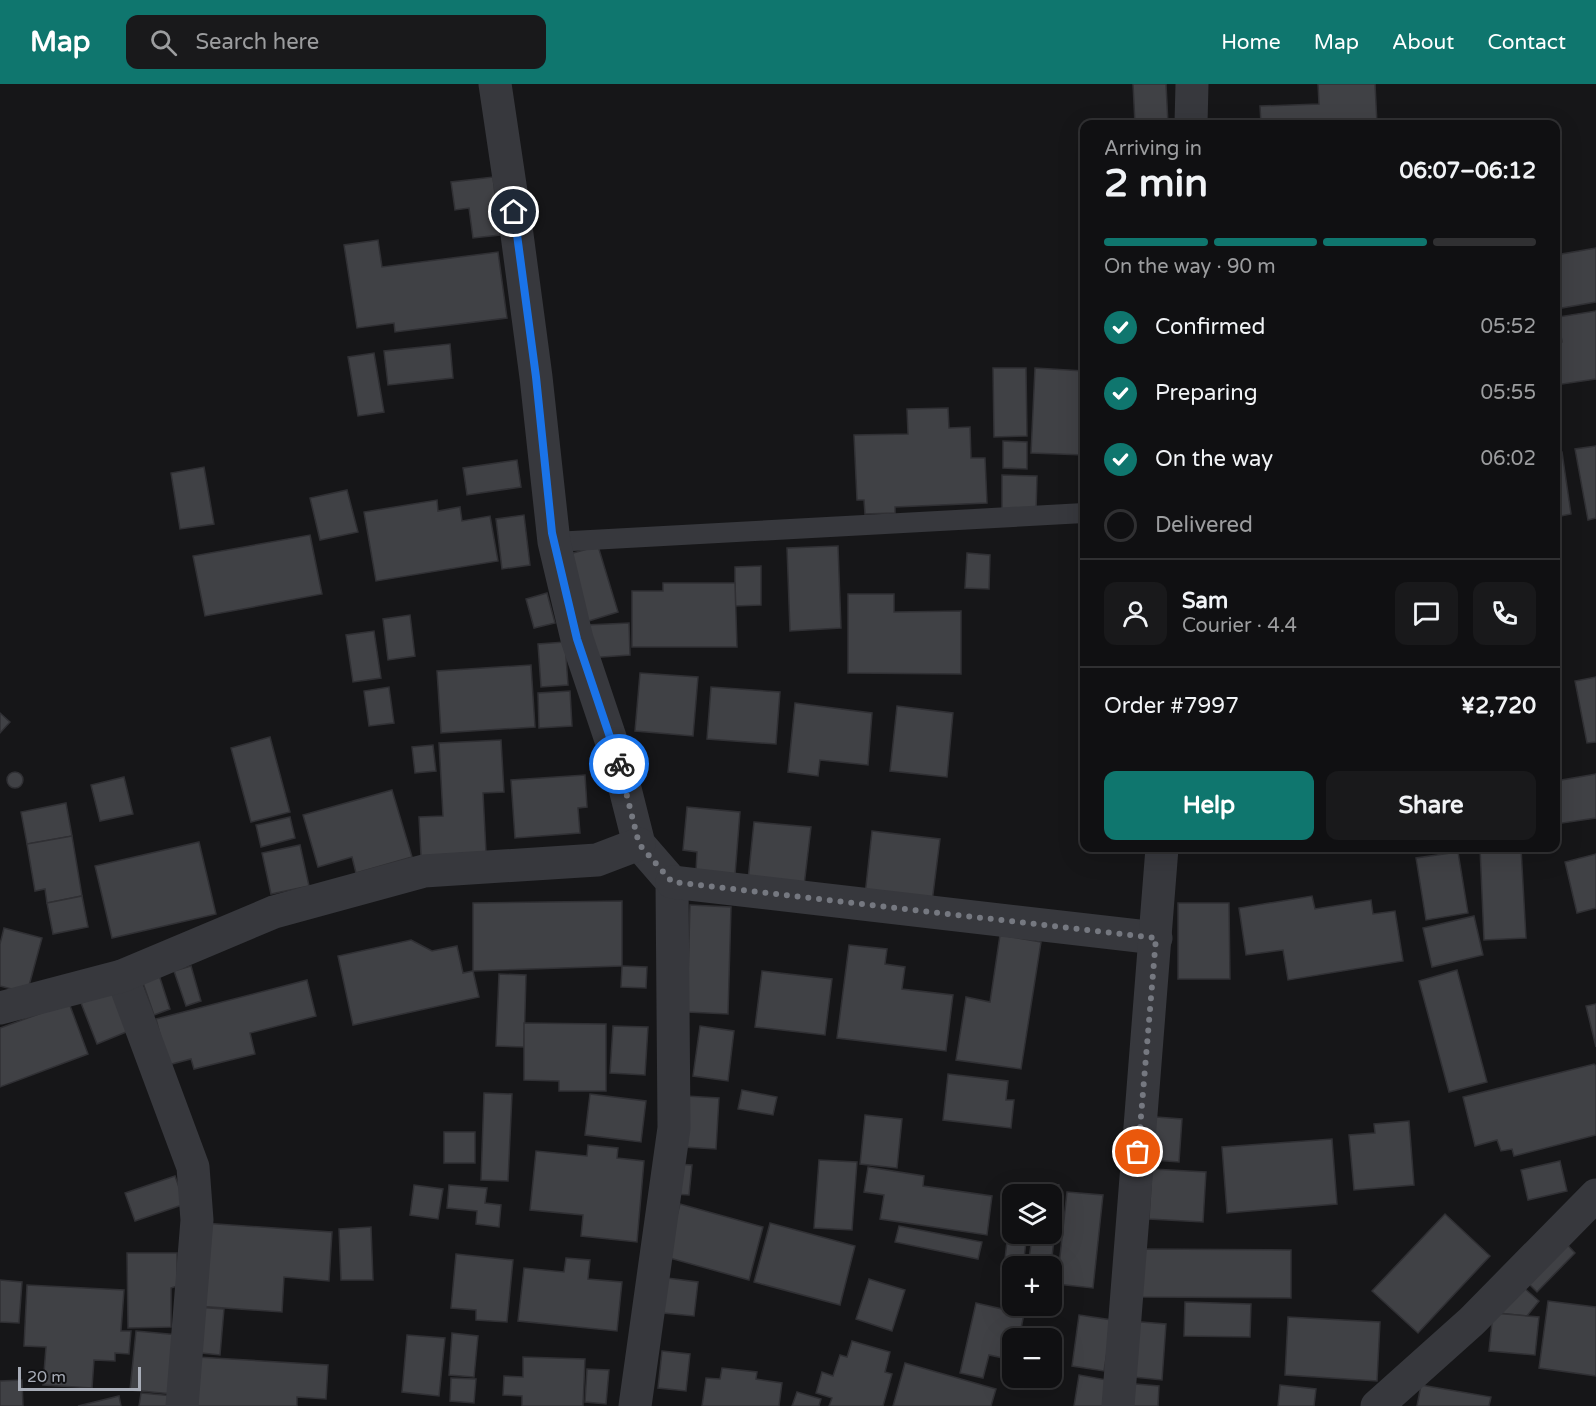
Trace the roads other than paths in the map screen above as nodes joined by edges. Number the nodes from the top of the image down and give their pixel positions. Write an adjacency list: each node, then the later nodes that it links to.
1 (495, 84): 5 (street)
2 (1192, 84): 3 (street)
3 (1191, 120)
4 (1080, 513): 5 (lane)
5 (554, 542): 6 (street)
6 (639, 844): 8 (street); 10 (street)
7 (1162, 852): 9 (street)
8 (672, 882): 9 (street); 14 (street)
9 (1156, 938): 15 (street)
10 (122, 976): 11 (street); 13 (street)
11 (0, 1008)
12 (1596, 1195): 16 (street)
13 (182, 1406)
14 (635, 1406)
15 (1118, 1406)
16 (1377, 1406)

